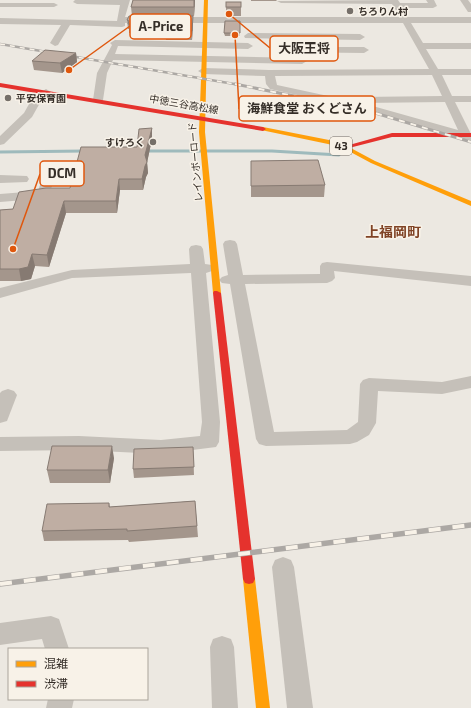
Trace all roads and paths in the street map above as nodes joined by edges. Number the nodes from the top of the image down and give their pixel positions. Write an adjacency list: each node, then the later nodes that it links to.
1 (2, 0): 9 (street)
2 (206, 0): 15 (street, レインボーロード)
3 (430, 0): 7 (street)
4 (464, 0): 11 (street)
5 (125, 1): 6 (street); 13 (street)
6 (77, 2)
7 (396, 2): 10 (street); 16 (street)
8 (56, 3): 9 (street); 14 (street)
9 (0, 4)
10 (282, 9): 20 (street); 21 (street)
11 (471, 10)
12 (0, 14): 14 (street)
13 (120, 18): 15 (street); 19 (street); 25 (street)
14 (46, 19): 18 (street); 19 (street)
15 (205, 20): 20 (street); 27 (street, レインボーロード)
16 (406, 20): 17 (street); 21 (street); 29 (street)
17 (471, 20)
18 (0, 21)
19 (67, 22): 22 (street)
20 (248, 23): 21 (street); 28 (street)
21 (355, 23): 24 (street)
22 (60, 34): 23 (street); 26 (street)
23 (75, 34)
24 (360, 37): 28 (street); 32 (street)
25 (115, 38): 27 (street); 33 (street)
26 (55, 43)
27 (204, 45): 28 (street); 34 (street, レインボーロード)
28 (250, 45): 35 (street)
29 (420, 46): 30 (street); 38 (street)
30 (471, 46)
31 (272, 50): 32 (street)
32 (366, 56): 41 (street)
33 (110, 57): 34 (street); 46 (street)
34 (204, 59): 35 (street); 37 (street, レインボーロード)
35 (248, 60): 36 (street)
36 (313, 62)
37 (203, 71): 40 (street); 48 (street, レインボーロード)
38 (435, 72): 39 (street); 41 (street); 44 (street)
39 (471, 72)
40 (269, 73): 41 (street); 47 (street)
41 (371, 73)
42 (0, 85): 43 (street, 中徳三谷高松線 / 43)
43 (46, 92): 46 (street, 中徳三谷高松線 / 43); 50 (street)
44 (448, 99): 45 (street); 47 (street); 49 (street)
45 (471, 99)
46 (98, 100): 48 (street, 中徳三谷高松線 / 43)
47 (338, 100): 49 (street)
48 (202, 118): 51 (street, 中徳三谷高松線 / 43); 60 (street, レインボーロード)
49 (467, 136): 51 (street)
50 (1, 140)
51 (345, 147): 56 (street, 中徳三谷高松線 / 43)
52 (53, 166): 55 (street)
53 (23, 179): 54 (street)
54 (0, 180)
55 (0, 198)
56 (471, 204)
57 (230, 244): 61 (street)
58 (196, 248): 59 (street)
59 (197, 268): 60 (street); 63 (street); 67 (street)
60 (216, 274): 61 (street); 73 (street, レインボーロード)
61 (236, 280): 62 (street); 64 (street)
62 (471, 281)
63 (0, 293)
64 (471, 382)
65 (8, 395): 66 (street)
66 (0, 416)
67 (0, 444)
68 (283, 567): 74 (street)
69 (0, 634): 71 (street)
70 (222, 647): 72 (street)
71 (57, 648)
72 (225, 708)
73 (263, 708)
74 (300, 708)

